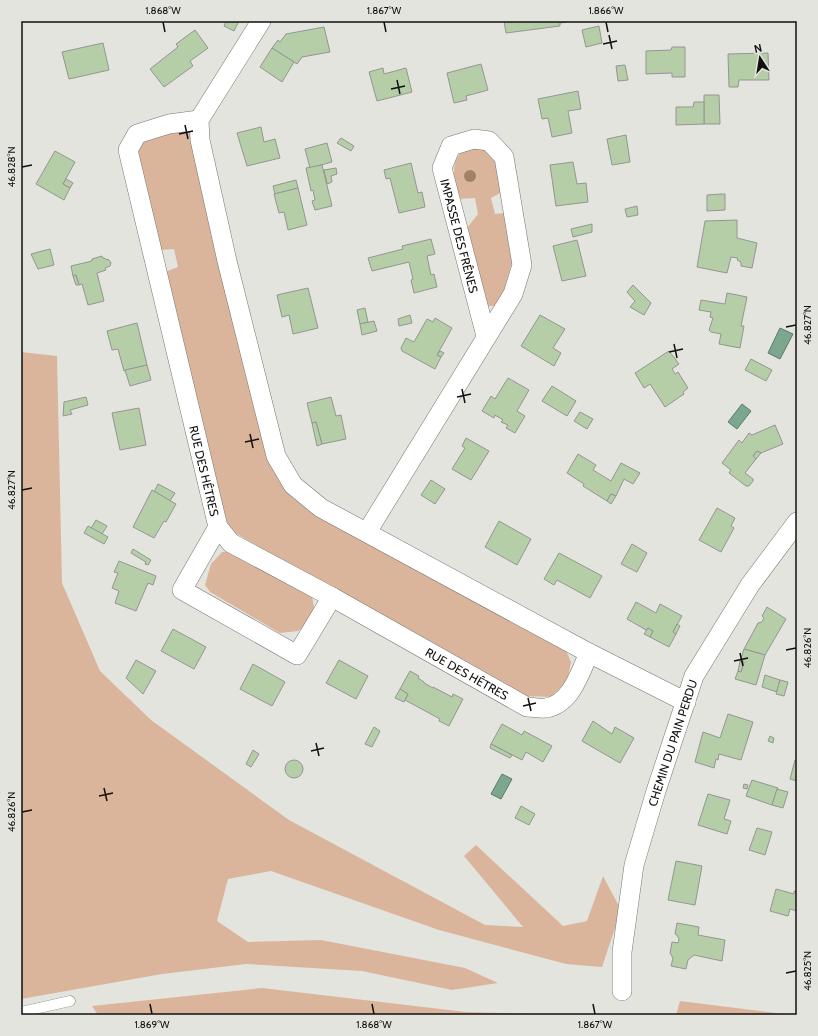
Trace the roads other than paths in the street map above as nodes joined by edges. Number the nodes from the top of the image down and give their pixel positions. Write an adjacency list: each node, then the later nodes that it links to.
1 (261, 21): 2 (street)
2 (199, 120): 5 (street, RUE DES HÊTRES); 6 (street)
3 (486, 336): 3 (street, IMPASSE DES FRÊNES); 6 (street, IMPASSE DES FRÊNES)
4 (797, 522): 9 (street, CHEMIN DU PAIN PERDU)
5 (218, 527): 7 (street, RUE DES HÊTRES); 7 (street)
6 (367, 532): 8 (street)
7 (332, 597): 8 (street, RUE DES HÊTRES)
8 (589, 654): 9 (street)
9 (686, 702): 10 (street, CHEMIN DU PAIN PERDU)
10 (622, 991)
11 (70, 1001): 12 (lane)
12 (21, 1012)

